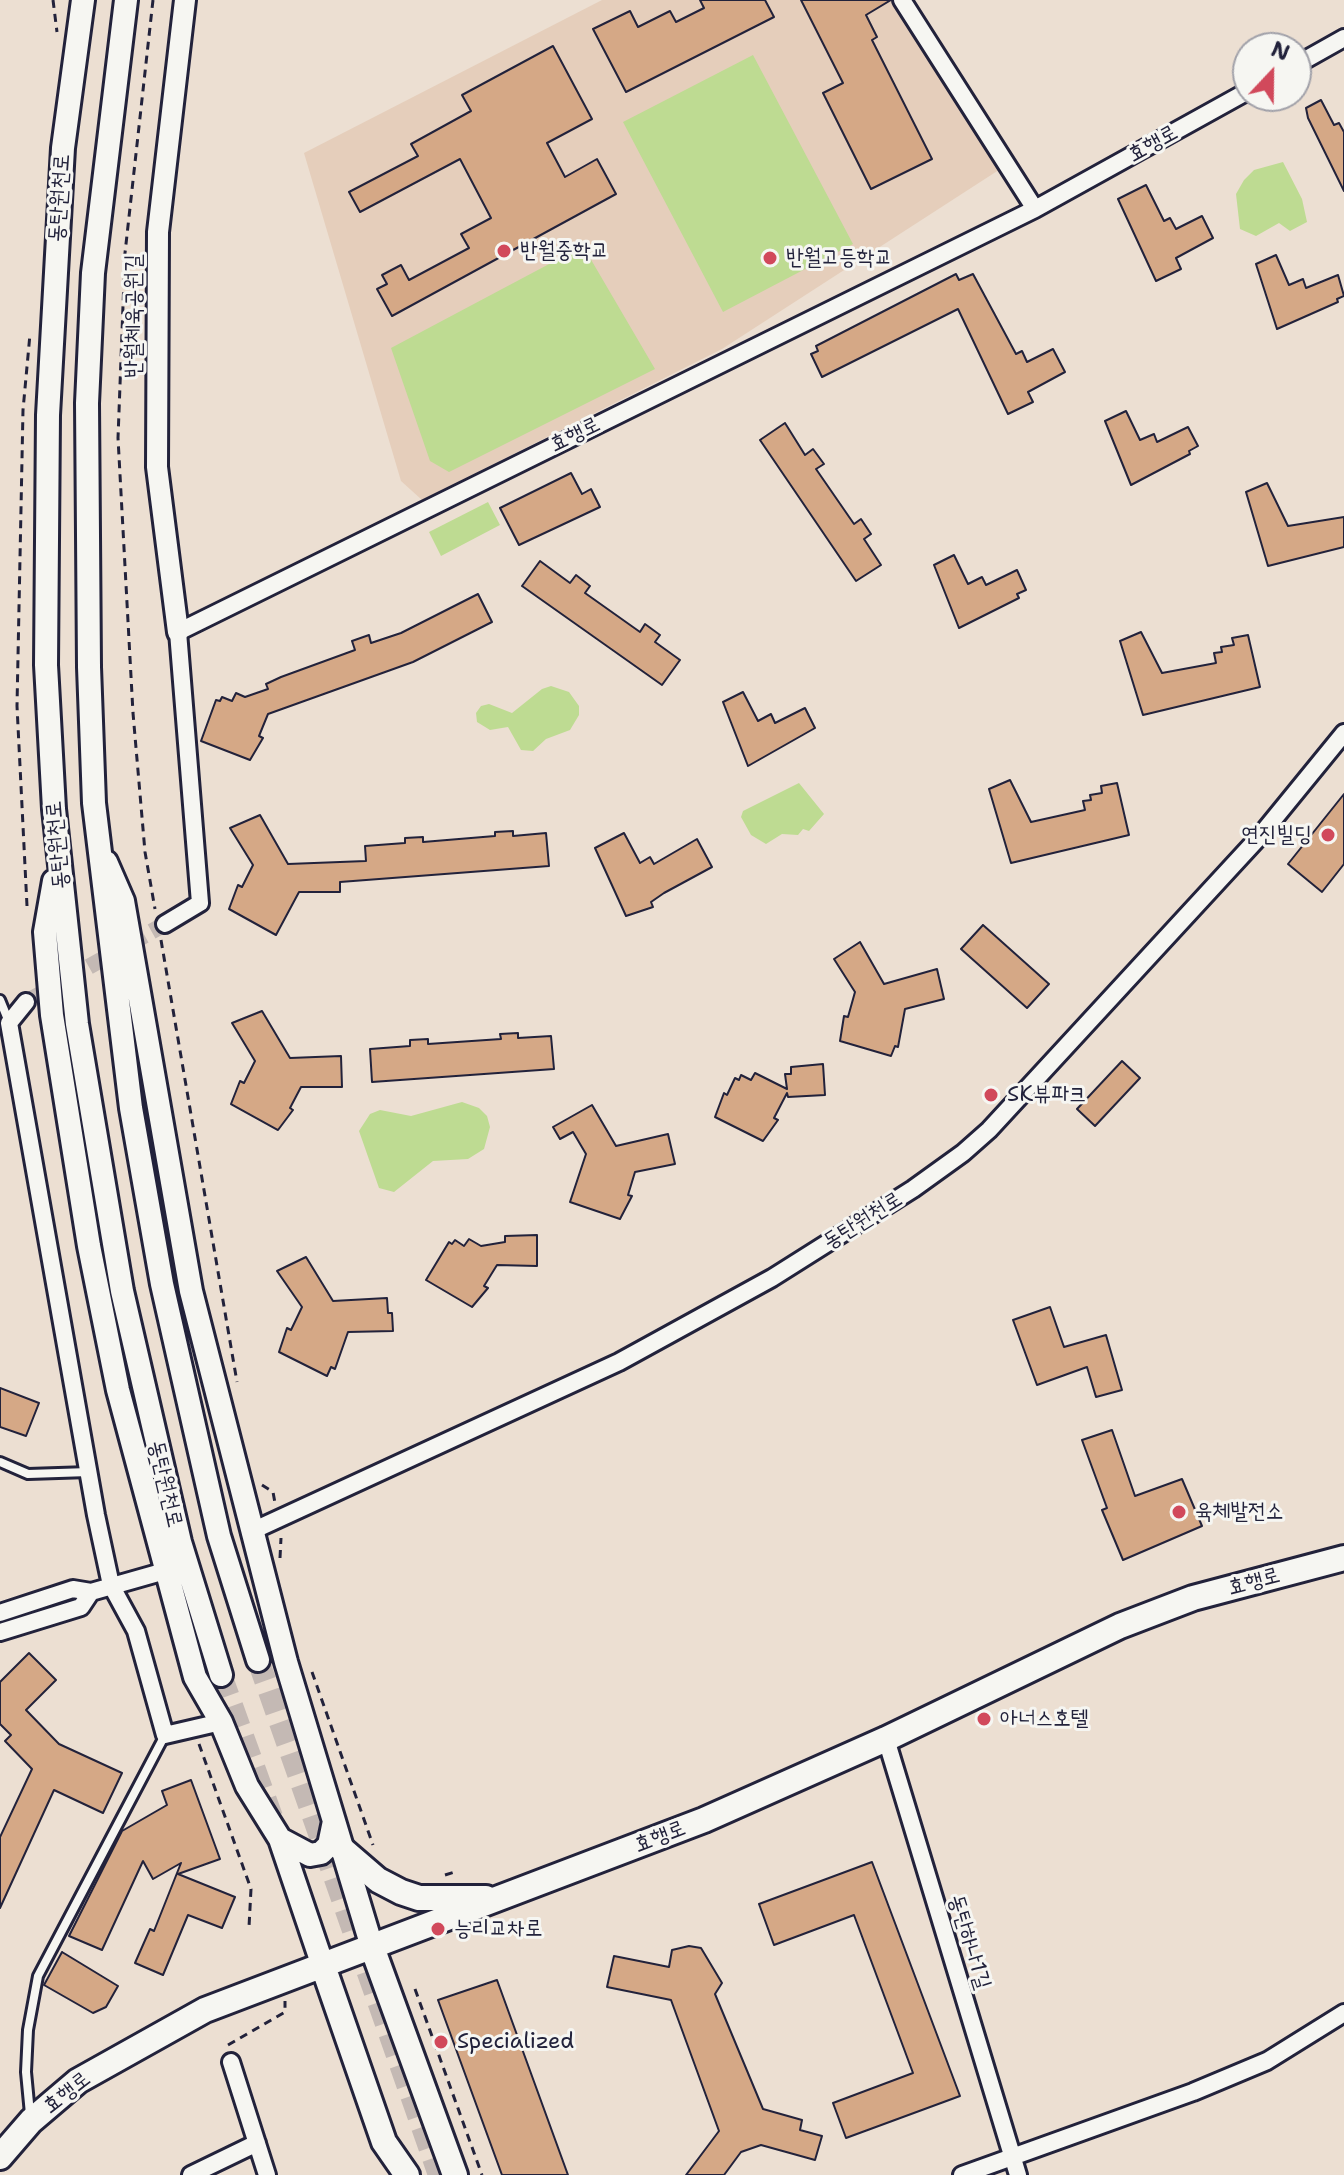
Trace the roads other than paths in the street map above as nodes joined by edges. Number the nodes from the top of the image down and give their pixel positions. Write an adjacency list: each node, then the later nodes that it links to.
1 (83, 0): 12 (main road, 동탄원천로)
2 (126, 0): 11 (main road, 동탄원천로)
3 (185, 0): 9 (street, 반월체육공원길)
4 (902, 0): 8 (street)
5 (1344, 38): 6 (street)
6 (1312, 56)
7 (1232, 100): 8 (street, 효행로)
8 (1035, 209): 9 (street, 효행로)
9 (178, 632): 13 (street)
10 (1344, 733): 19 (street, 동탄원천로)
11 (98, 846): 19 (main road); 26 (main road, 동탄원천로)
12 (59, 852): 21 (main road); 27 (main road, 동탄원천로)
13 (160, 922)
14 (0, 1000): 16 (lane)
15 (26, 1002): 16 (street)
16 (9, 1023): 18 (street)
17 (0, 1462): 18 (lane)
18 (89, 1472): 22 (street)
19 (250, 1532): 31 (main road)
20 (1344, 1558): 30 (main road, 효행로)
21 (165, 1571): 22 (street); 28 (main road)
22 (111, 1585): 23 (street); 29 (street)
23 (91, 1592): 24 (street); 25 (street)
24 (0, 1613)
25 (0, 1632)
26 (258, 1660)
27 (221, 1675)
28 (221, 1722): 29 (street); 32 (main road)
29 (165, 1735): 39 (lane)
30 (886, 1739): 34 (main road, 효행로); 42 (street, 동탄하나1길)
31 (334, 1821): 32 (main road); 33 (main road)
32 (280, 1839): 36 (main road)
33 (342, 1849): 34 (main road); 35 (main road)
34 (500, 1898): 35 (main road, 효행로)
35 (372, 1947): 36 (main road, 효행로); 46 (main road)
36 (323, 1966): 39 (main road, 효행로); 45 (main road)
37 (1344, 2013): 42 (street)
38 (231, 2062): 40 (street)
39 (31, 2121): 41 (main road, 효행로)
40 (257, 2143): 43 (street); 44 (street)
41 (0, 2157)
42 (1011, 2157): 47 (street); 48 (street, 동탄하나1길)
43 (191, 2175)
44 (267, 2175)
45 (407, 2175)
46 (455, 2175)
47 (962, 2175)
48 (1018, 2175)

